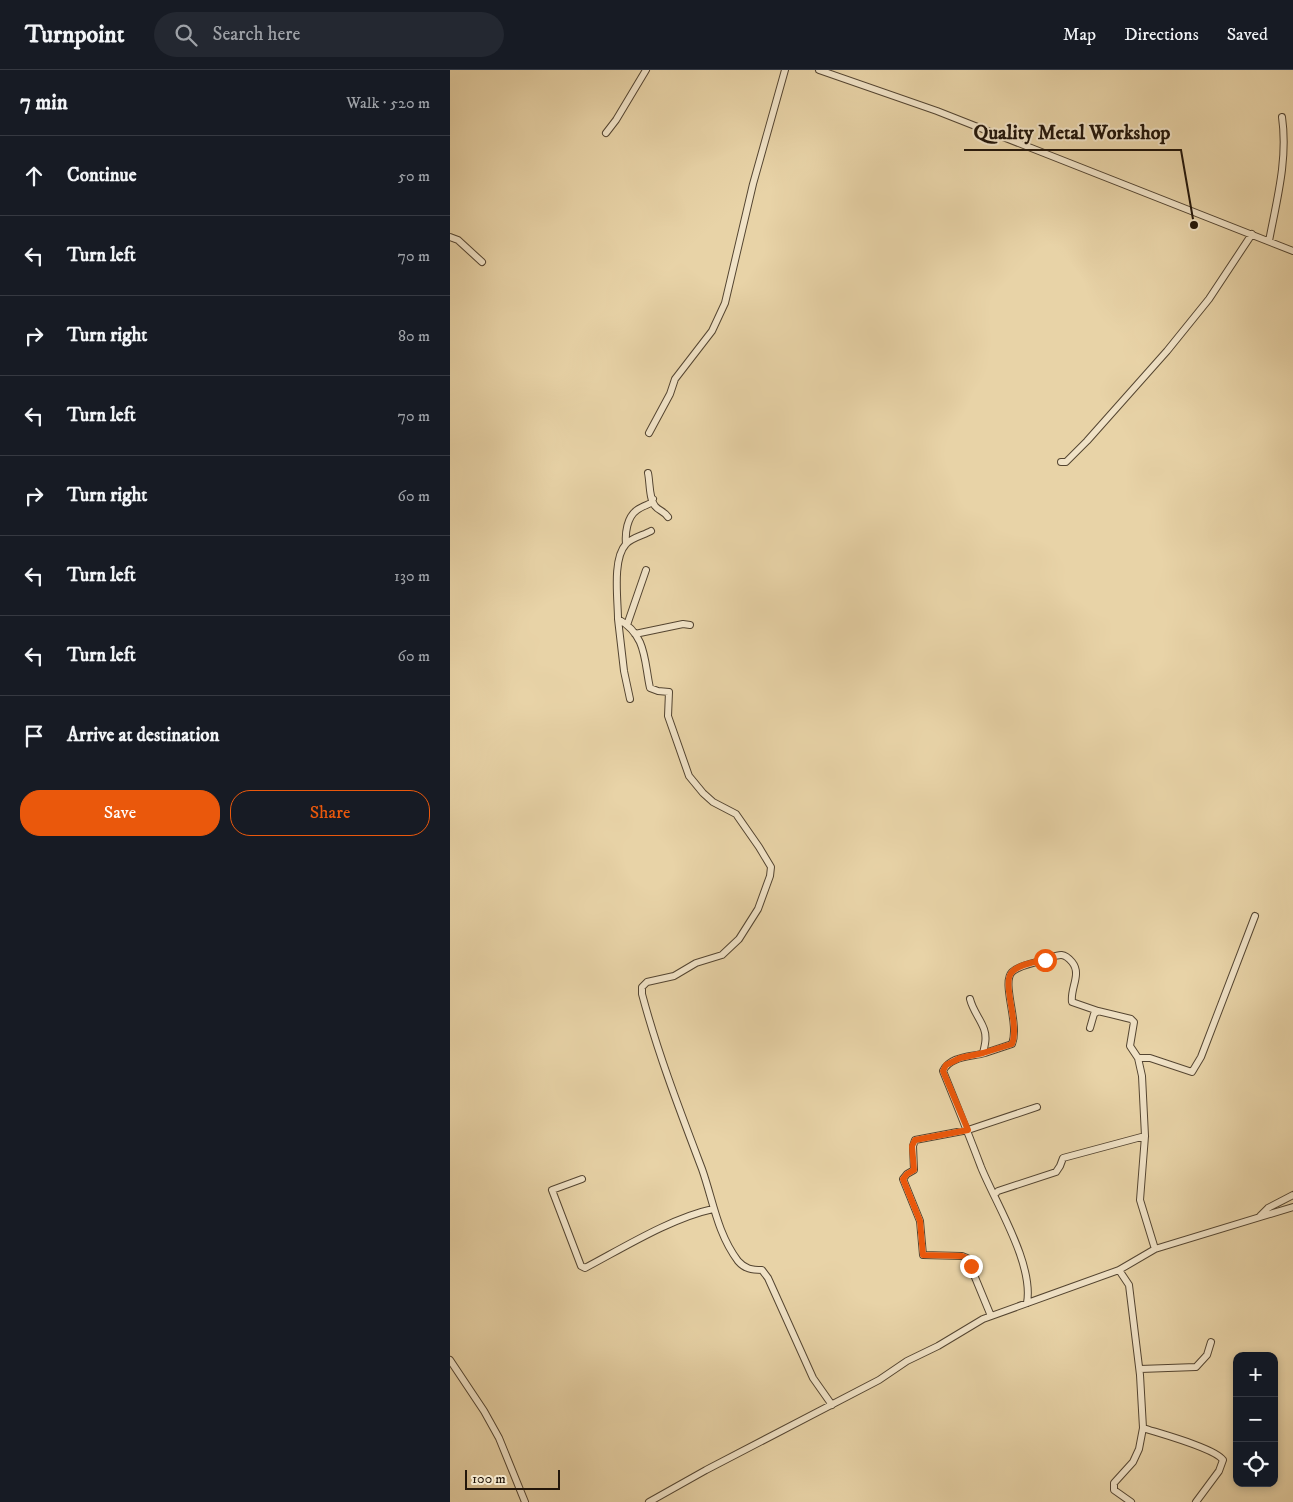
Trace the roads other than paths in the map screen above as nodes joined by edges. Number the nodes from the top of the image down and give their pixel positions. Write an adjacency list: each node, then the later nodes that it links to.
1 (646, 70): 5 (street)
2 (784, 70): 11 (street)
3 (819, 70): 6 (street)
4 (1282, 117): 8 (street)
5 (606, 133)
6 (1252, 234): 8 (street); 12 (street)
7 (450, 237): 10 (street)
8 (1269, 241): 9 (street)
9 (1293, 250)
10 (482, 262)
11 (649, 433)
12 (1061, 462)
13 (648, 473): 14 (street)
14 (653, 499): 15 (street); 17 (street)
15 (668, 517)
16 (651, 531): 17 (street)
17 (626, 544): 19 (street)
18 (646, 570): 20 (street)
19 (618, 619): 20 (street); 23 (street)
20 (627, 625): 22 (street)
21 (690, 625): 22 (street)
22 (635, 634): 37 (street)
23 (630, 699)
24 (1255, 916): 29 (street)
25 (970, 1000): 28 (street)
26 (1098, 1011): 27 (street); 28 (street); 29 (street)
27 (1090, 1028)
28 (983, 1053): 31 (street)
29 (1138, 1058): 32 (street)
30 (1037, 1107): 31 (street)
31 (968, 1130): 34 (street); 42 (street)
32 (1145, 1136): 34 (street); 39 (street)
33 (582, 1179): 37 (street)
34 (994, 1195): 41 (street)
35 (1293, 1195): 38 (street)
36 (1293, 1207): 38 (street)
37 (713, 1209): 46 (street)
38 (1259, 1216): 39 (street)
39 (1155, 1249): 40 (street)
40 (1119, 1270): 41 (street); 45 (street)
41 (1027, 1303): 42 (street)
42 (991, 1316): 46 (street)
43 (1211, 1342): 45 (street)
44 (450, 1360): 48 (street)
45 (1140, 1369): 47 (street)
46 (832, 1405): 49 (street)
47 (1143, 1428): 50 (street); 51 (street)
48 (525, 1502)
49 (649, 1502)
50 (1131, 1502)
51 (1196, 1502)

